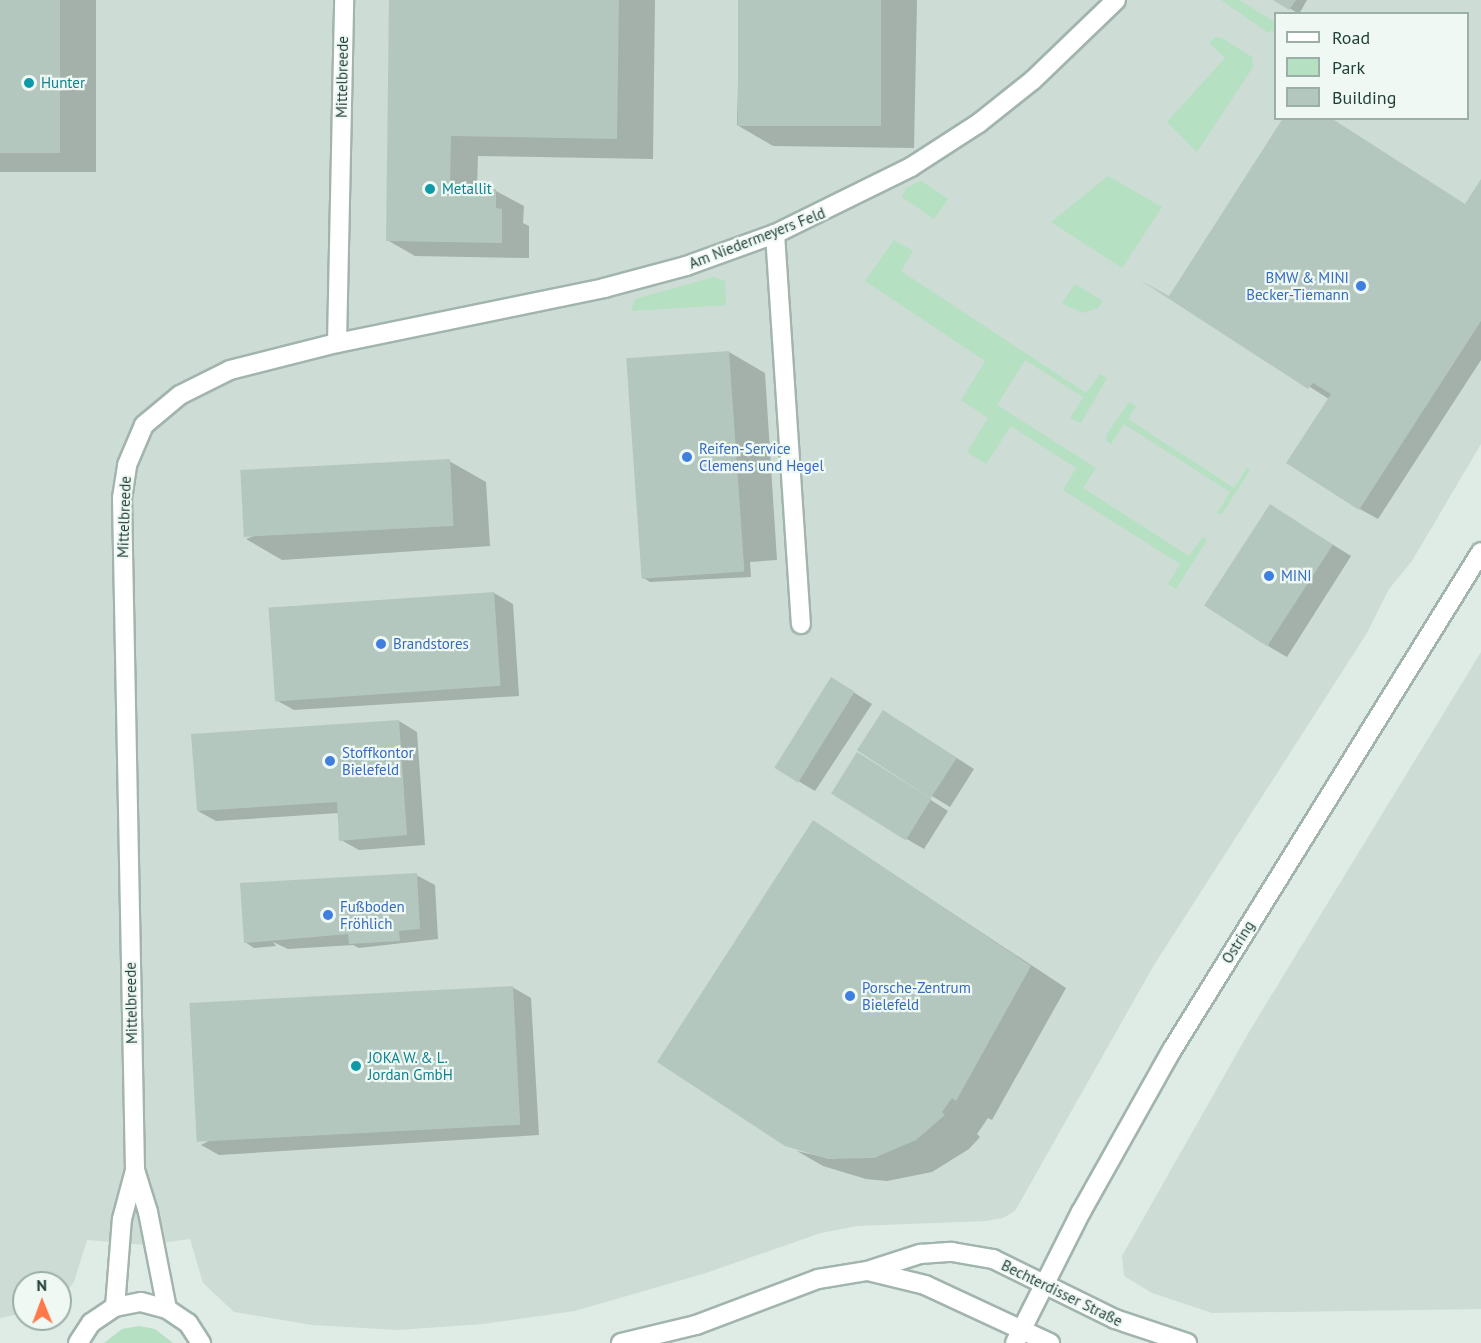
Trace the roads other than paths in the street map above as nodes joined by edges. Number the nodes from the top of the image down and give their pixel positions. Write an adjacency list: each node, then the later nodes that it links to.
1 (344, 0): 4 (street, Mittelbreede)
2 (1116, 0): 3 (street, Am Niedermeyers Feld)
3 (776, 234): 4 (street, Am Niedermeyers Feld); 6 (street)
4 (337, 343): 7 (street, Mittelbreede)
5 (1481, 552): 9 (street, Ostring)
6 (801, 624)
7 (135, 1170): 10 (street); 11 (street)
8 (867, 1271): 9 (street, Bechterdisser Straße); 12 (street, Bechterdisser Straße); 15 (street, Bechterdisser Straße)
9 (1044, 1282): 12 (street, Ostring); 17 (street, Bechterdisser Straße)
10 (115, 1307): 11 (street); 13 (street)
11 (167, 1309): 14 (street)
12 (1018, 1336): 16 (street, Bechterdisser Straße)
13 (78, 1343)
14 (201, 1343)
15 (621, 1343)
16 (1050, 1343)
17 (1187, 1343)

